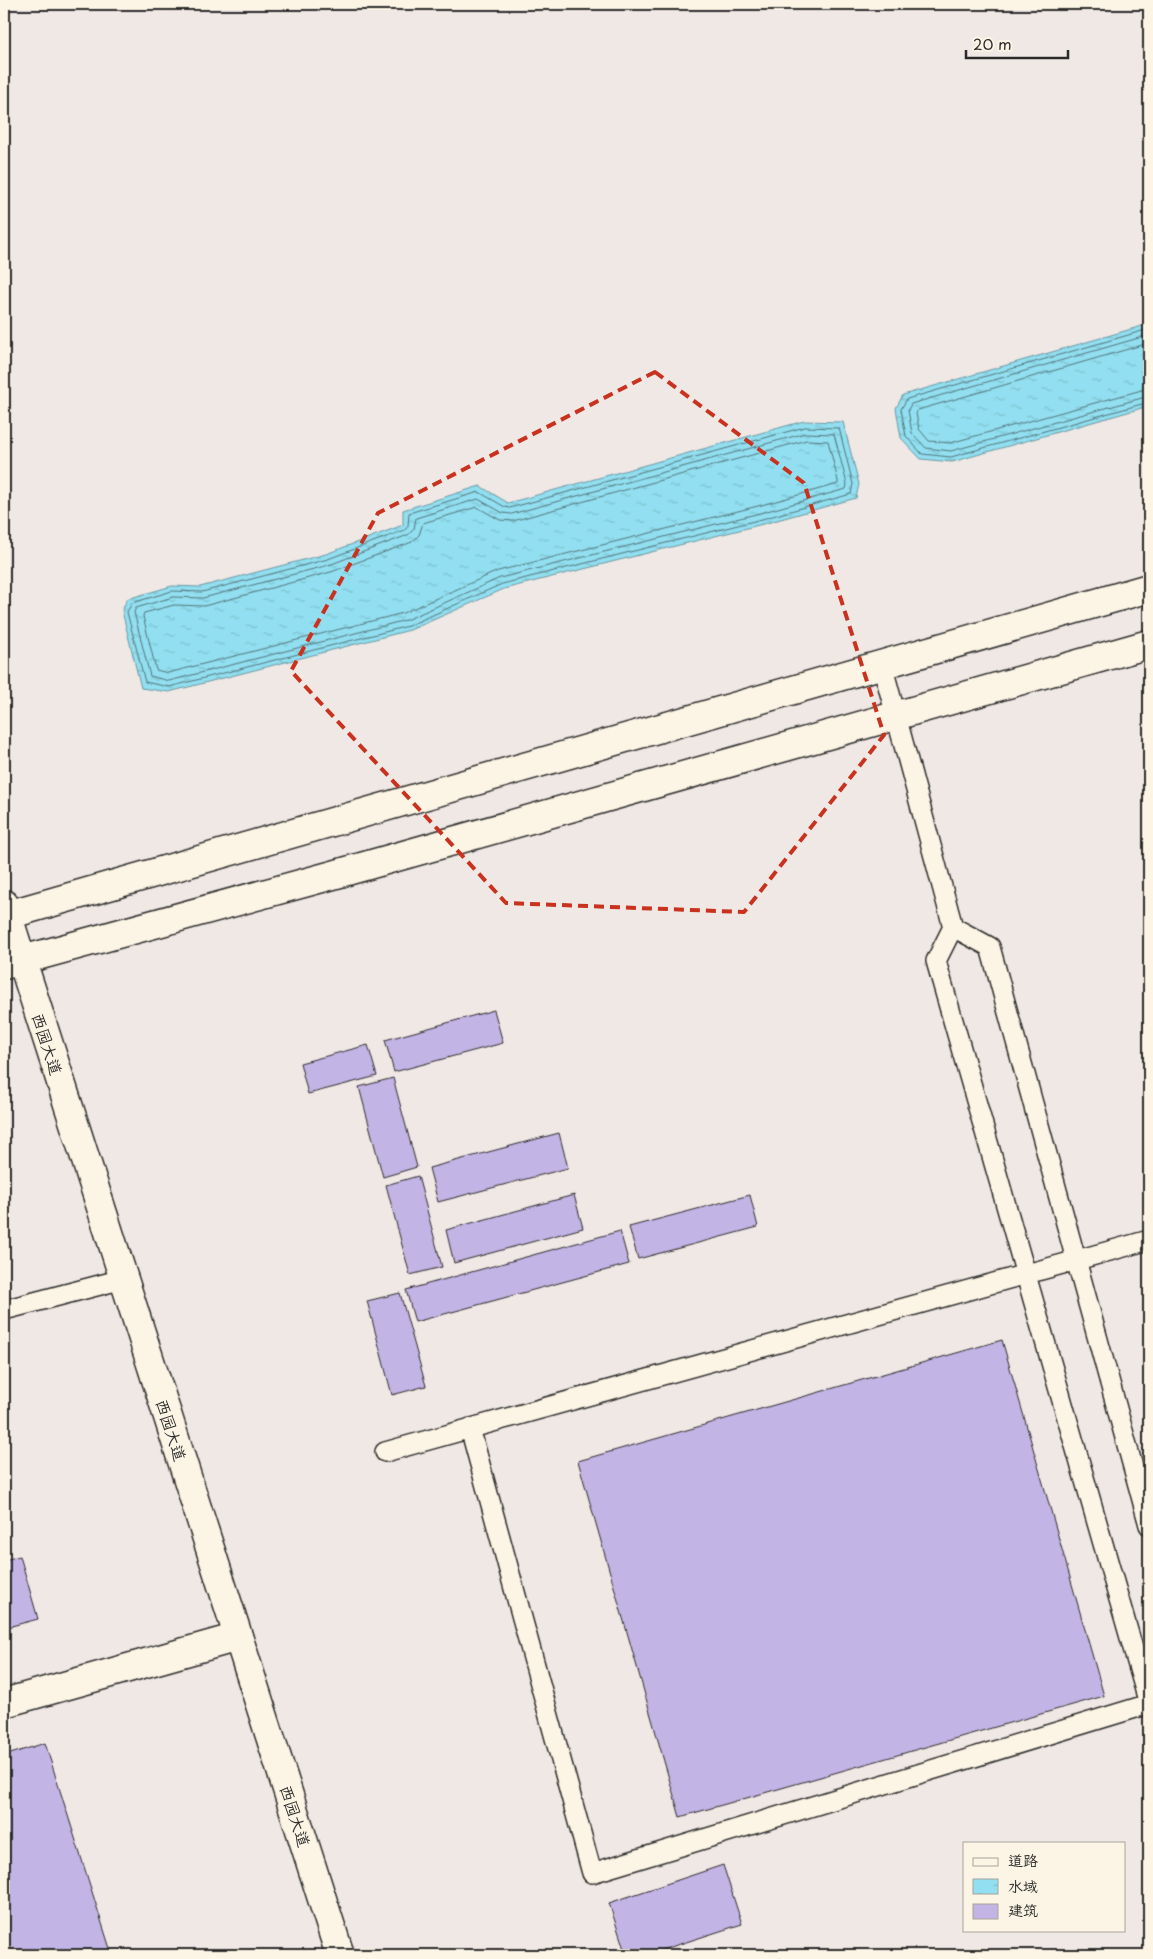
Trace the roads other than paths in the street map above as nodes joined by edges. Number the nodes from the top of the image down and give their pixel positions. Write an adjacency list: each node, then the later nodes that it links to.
1 (1149, 588): 3 (main road)
2 (1149, 644): 4 (main road)
3 (882, 664): 4 (lane); 5 (main road)
4 (896, 716): 6 (lane); 7 (main road)
5 (5, 912): 7 (main road, 西园大道)
6 (953, 927): 9 (lane); 10 (lane)
7 (12, 963): 11 (main road, 西园大道)
8 (1149, 1240): 9 (lane)
9 (1076, 1260): 10 (lane); 15 (lane)
10 (1026, 1274): 13 (lane); 18 (lane)
11 (123, 1279): 12 (lane); 16 (main road, 西园大道)
12 (4, 1310)
13 (470, 1428): 14 (lane); 18 (lane)
14 (385, 1452)
15 (1149, 1525)
16 (238, 1637): 17 (main road); 19 (main road, 西园大道)
17 (4, 1704)
18 (1149, 1704)
19 (340, 1955)

